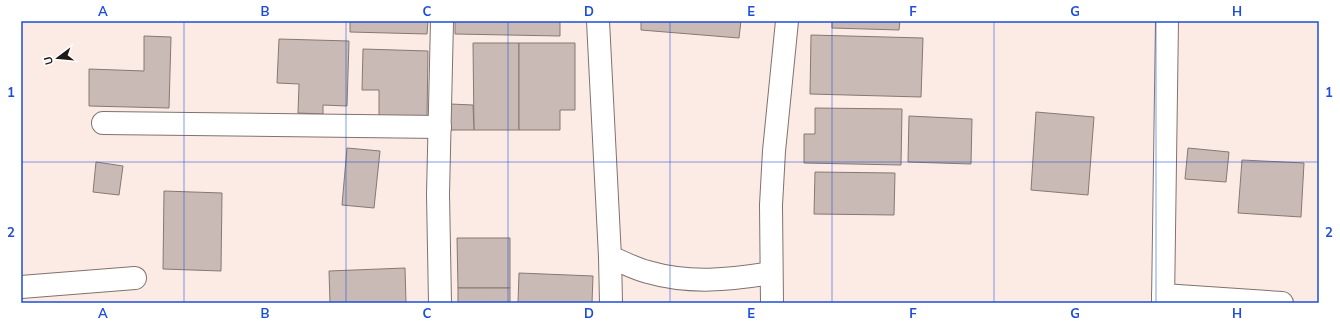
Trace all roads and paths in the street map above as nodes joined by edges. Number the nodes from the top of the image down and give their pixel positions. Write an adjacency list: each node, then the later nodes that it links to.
1 (442, 21): 6 (street)
2 (598, 21): 7 (street)
3 (787, 21): 8 (street)
4 (1167, 21): 11 (street)
5 (103, 123): 6 (street)
6 (440, 127): 12 (street)
7 (610, 257): 8 (street); 13 (street)
8 (771, 273): 14 (street)
9 (135, 278): 10 (street)
10 (21, 287)
11 (1163, 299): 15 (street)
12 (440, 303)
13 (611, 303)
14 (772, 303)
15 (1282, 303)

